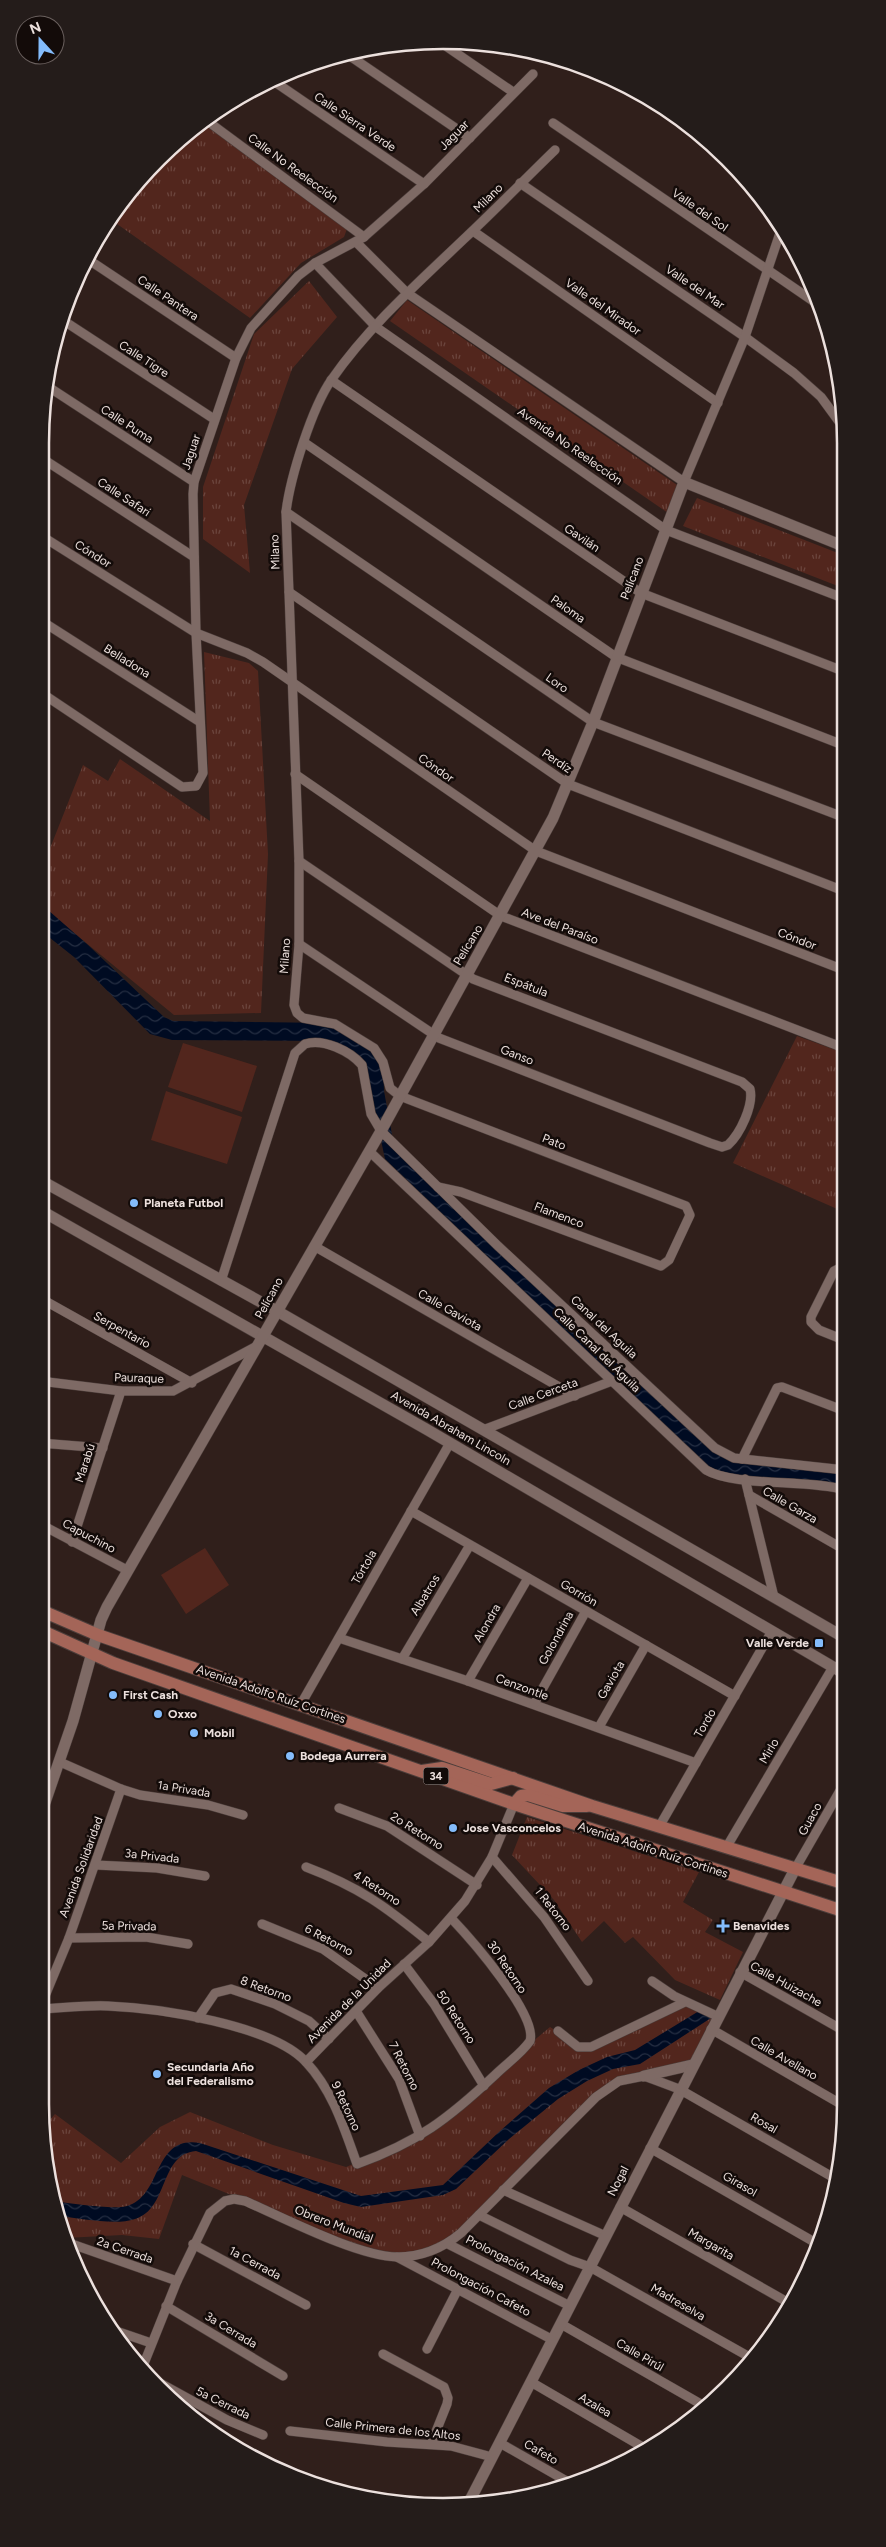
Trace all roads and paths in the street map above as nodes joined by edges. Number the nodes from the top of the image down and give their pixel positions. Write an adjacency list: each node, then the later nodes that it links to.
1 (451, 49): 5 (street)
2 (354, 59): 8 (street)
3 (534, 74): 5 (street, Jaguar)
4 (279, 85): 11 (street, Calle Sierra Verde)
5 (513, 92): 8 (street, Jaguar)
6 (553, 123): 18 (street, Valle del Sol)
7 (211, 124): 13 (street, Calle No Reelección)
8 (470, 138): 11 (street, Jaguar)
9 (555, 150): 10 (street, Milano)
10 (520, 183): 12 (street, Milano); 23 (street, Valle del Mar)
11 (424, 184): 13 (street, Jaguar)
12 (473, 231): 19 (street, Milano); 27 (street, Valle del Mirador)
13 (364, 237): 15 (street, Jaguar)
14 (779, 238): 18 (street, Pelícano)
15 (356, 242): 17 (street, Jaguar); 19 (street)
16 (93, 262): 24 (street, Calle Pantera)
17 (315, 263): 22 (street, Avenida No Reelección); 24 (street, Jaguar)
18 (766, 271): 20 (street, Valle del Sol); 23 (street, Pelícano)
19 (407, 293): 22 (street, Milano); 33 (street)
20 (810, 299)
21 (68, 323): 29 (street, Calle Tigre)
22 (376, 326): 25 (street, Milano); 35 (street, Avenida No Reelección)
23 (745, 337): 27 (street, Pelícano); 28 (street, Valle del Mar)
24 (236, 358): 29 (street, Jaguar)
25 (331, 380): 30 (street, Milano); 40 (street, Gavilán)
26 (52, 389): 32 (street, Calle Puma)
27 (718, 403): 33 (street, Pelícano)
28 (836, 418)
29 (214, 419): 32 (street, Jaguar)
30 (305, 443): 34 (street, Milano); 44 (street, Paloma)
31 (49, 463): 38 (street, Calle Safari)
32 (194, 482): 38 (street, Jaguar)
33 (684, 482): 35 (street, Pelícano); 37 (street)
34 (286, 512): 39 (street, Milano); 49 (street, Loro)
35 (666, 530): 40 (street, Pelícano); 41 (street, Avenida No Reelección)
36 (49, 541): 43 (street, Cóndor)
37 (837, 544)
38 (194, 557): 43 (street, Jaguar)
39 (289, 592): 46 (street, Milano); 52 (street, Perdíz)
40 (641, 593): 44 (street, Pelícano); 45 (street, Gavilán)
41 (837, 596)
42 (49, 626): 48 (street, Belladona)
43 (196, 632): 46 (street, Cóndor); 48 (street, Jaguar)
44 (616, 657): 49 (street, Pelícano); 50 (street, Paloma)
45 (837, 669)
46 (293, 684): 51 (street, Milano); 54 (street, Cóndor)
47 (49, 698): 48 (street, Jaguar)
48 (200, 722)
49 (593, 722): 52 (street, Pelícano); 53 (street, Loro)
50 (837, 743)
51 (295, 774): 55 (street, Milano); 57 (street, Ave del Paraíso)
52 (568, 784): 54 (street, Pelícano); 56 (street, Perdíz)
53 (837, 816)
54 (536, 851): 57 (street, Pelícano); 59 (street, Cóndor)
55 (299, 862): 58 (street, Milano); 60 (street, Espátula)
56 (837, 887)
57 (501, 916): 60 (street, Pelícano); 62 (street, Ave del Paraíso)
58 (299, 944): 61 (street, Ganso); 63 (street, Milano)
59 (837, 967)
60 (466, 975): 61 (street, Pelícano); 65 (street, Espátula)
61 (432, 1035): 63 (street, Pelícano); 65 (street, Ganso)
62 (837, 1045)
63 (400, 1096): 64 (street, Pelícano); 71 (street, Pato)
64 (381, 1131): 66 (street, Pelícano); 68 (street, Canal del Aguila); 73 (street, Canal del Aguila)
65 (738, 1131)
66 (369, 1151): 70 (street, Pelícano); 80 (street, Calle Canal del Águila)
67 (49, 1185): 73 (street)
68 (438, 1187): 71 (street, Flamenco); 89 (street, Canal del Aguila)
69 (49, 1215): 76 (street, Avenida Abraham Lincoln)
70 (314, 1246): 75 (street, Pelícano); 83 (street, Calle Gaviota)
71 (668, 1260)
72 (837, 1269): 77 (street)
73 (221, 1281): 75 (street)
74 (49, 1303): 81 (street, Serpentario)
75 (277, 1311): 76 (street, Pelícano); 85 (street)
76 (264, 1336): 78 (street, Pelícano); 87 (street, Avenida Abraham Lincoln)
77 (837, 1337)
78 (257, 1346): 81 (street, Pauraque); 99 (street, Pelícano)
79 (49, 1382): 82 (street, Pauraque)
80 (612, 1382): 83 (street, Calle Cerceta); 91 (street, Calle Canal del Águila)
81 (192, 1383): 82 (street, Pauraque)
82 (122, 1391): 88 (street, Marabú)
83 (575, 1396): 85 (street, Calle Cerceta)
84 (837, 1408): 89 (street)
85 (483, 1430): 101 (street)
86 (49, 1443): 88 (street)
87 (450, 1443): 94 (street, Tórtola); 104 (street, Avenida Abraham Lincoln)
88 (103, 1448): 96 (street, Marabú)
89 (742, 1459): 90 (street, Canal del Aguila)
90 (837, 1469)
91 (745, 1479): 92 (street, Calle Canal del Águila); 93 (street)
92 (837, 1489)
93 (749, 1495): 98 (street, Calle Garza); 101 (street)
94 (411, 1511): 97 (street, Gorrión); 108 (street, Tórtola)
95 (49, 1529): 96 (street, Capuchino)
96 (72, 1542): 99 (street, Capuchino)
97 (470, 1545): 100 (street, Gorrión); 111 (street, Albatros)
98 (837, 1545)
99 (127, 1570): 107 (street, Pelícano)
100 (528, 1578): 102 (street, Gorrión); 114 (street, Alondra)
101 (774, 1597): 105 (street)
102 (586, 1611): 109 (street, Gorrión); 117 (street, Golondrina)
103 (49, 1614): 107 (main road, Avenida Adolfo Ruíz Cortines / 34)
104 (772, 1631): 112 (street, Avenida Abraham Lincoln); 115 (street, Tordo)
105 (837, 1633)
106 (49, 1634): 110 (main road, Avenida Adolfo Ruíz Cortines / 34)
107 (98, 1635): 110 (street, Pelícano); 116 (main road, Avenida Adolfo Ruíz Cortines / 34)
108 (339, 1638): 111 (street, Cenzontle); 116 (street, Tórtola)
109 (646, 1645): 115 (street, Gorrión); 118 (street, Gaviota)
110 (92, 1655): 119 (street, Pelícano); 121 (main road, Avenida Adolfo Ruíz Cortines / 34)
111 (402, 1659): 114 (street, Cenzontle)
112 (833, 1667): 113 (street, Avenida Abraham Lincoln); 131 (street, Mirlo)
113 (837, 1669)
114 (468, 1681): 117 (street, Cenzontle)
115 (734, 1696): 120 (street, Tordo)
116 (300, 1704): 122 (main road, Avenida Adolfo Ruíz Cortines / 34)
117 (534, 1704): 118 (street, Cenzontle)
118 (598, 1728): 120 (street, Cenzontle)
119 (60, 1762): 123 (street, 1a Privada); 124 (street, Pelícano)
120 (696, 1763): 130 (street, Tordo)
121 (422, 1771): 122 (main road); 126 (main road, Avenida Adolfo Ruíz Cortines / 34)
122 (513, 1778): 127 (main road, Avenida Adolfo Ruíz Cortines / 34)
123 (121, 1789): 129 (street, 1a Privada); 133 (street, Avenida Solidaridad)
124 (49, 1792)
125 (837, 1796): 135 (street, Guaco)
126 (514, 1804): 127 (main road); 132 (street, Avenida de la Unidad); 139 (main road, Avenida Adolfo Ruíz Cortines / 34)
127 (592, 1806): 130 (main road, Avenida Adolfo Ruíz Cortines / 34)
128 (339, 1808): 138 (street, 2o Retorno)
129 (242, 1815)
130 (659, 1827): 131 (main road, Avenida Adolfo Ruíz Cortines / 34)
131 (726, 1848): 135 (main road, Avenida Adolfo Ruíz Cortines / 34)
132 (492, 1857): 138 (street, Avenida de la Unidad); 149 (street, 1 Retorno)
133 (96, 1864): 136 (street, 3a Privada); 143 (street, Avenida Solidaridad)
134 (306, 1866): 144 (street, 4 Retorno)
135 (795, 1868): 137 (main road, Avenida Adolfo Ruíz Cortines / 34); 139 (street, Nogal)
136 (205, 1876)
137 (837, 1881)
138 (477, 1885): 141 (street, Avenida de la Unidad)
139 (783, 1891): 140 (main road, Avenida Adolfo Ruíz Cortines / 34); 147 (street, Nogal)
140 (837, 1909)
141 (451, 1918): 144 (street, Avenida de la Unidad); 164 (street, 30 Retorno)
142 (262, 1924): 151 (street, 6 Retorno)
143 (69, 1938): 145 (street, 5a Privada); 150 (street, Avenida Solidaridad)
144 (429, 1942): 146 (street, Avenida de la Unidad)
145 (188, 1944)
146 (404, 1964): 151 (street, Avenida de la Unidad); 164 (street, 50 Retorno)
147 (740, 1972): 155 (street, Nogal); 157 (street, Calle Huizache)
148 (652, 1981): 152 (street)
149 (588, 1982)
150 (49, 1987)
151 (378, 1988): 154 (street, Avenida de la Unidad)
152 (685, 2002): 155 (street); 159 (street)
153 (49, 2009): 156 (street, Avenida de la Unidad)
154 (356, 2011): 160 (street, Avenida de la Unidad); 167 (street, 7 Retorno)
155 (717, 2016): 158 (street, Nogal)
156 (198, 2018): 160 (street, 8 Retorno); 161 (street, Avenida de la Unidad)
157 (837, 2027)
158 (711, 2030): 162 (street, Nogal); 166 (street, Calle Avellano)
159 (558, 2031)
160 (329, 2039): 161 (street, Avenida de la Unidad)
161 (306, 2062): 167 (street, 9 Retorno)
162 (692, 2065): 163 (street); 165 (street, Nogal)
163 (644, 2076): 165 (street, Obrero Mundial); 170 (street, Obrero Mundial)
164 (484, 2086): 167 (street)
165 (679, 2089): 168 (street, Nogal); 169 (street, Rosal)
166 (837, 2103)
167 (420, 2136)
168 (650, 2148): 171 (street, Nogal); 174 (street, Girasol)
169 (831, 2176)
170 (503, 2190): 172 (street, Obrero Mundial); 173 (street)
171 (620, 2207): 173 (street, Nogal); 182 (street, Margarita)
172 (480, 2215): 176 (street, Obrero Mundial); 179 (street, Madreselva)
173 (606, 2236): 179 (street, Nogal)
174 (812, 2241)
175 (194, 2244): 178 (street, Obrero Mundial); 180 (street, Obrero Mundial); 183 (street, 1a Cerrada)
176 (448, 2244): 178 (street, Obrero Mundial); 185 (street, Prolongación Azalea)
177 (75, 2245): 180 (street, 2a Cerrada)
178 (397, 2257): 181 (street, Prolongación Cafeto)
179 (590, 2266): 185 (street, Nogal); 192 (street, Madreselva)
180 (177, 2281): 184 (street, Obrero Mundial)
181 (458, 2289): 188 (street, Prolongación Cafeto); 190 (street)
182 (784, 2300)
183 (306, 2304)
184 (166, 2306): 189 (street, Obrero Mundial); 194 (street, 3a Cerrada)
185 (570, 2306): 186 (street, Nogal)
186 (561, 2324): 188 (street, Nogal); 197 (street, Calle Pirúl)
187 (122, 2333): 189 (street)
188 (553, 2340): 195 (street, Nogal)
189 (151, 2342): 193 (street, Obrero Mundial)
190 (426, 2349)
191 (384, 2354): 201 (street)
192 (746, 2355)
193 (144, 2361)
194 (283, 2376)
195 (531, 2382): 200 (street, Nogal); 202 (street, Azalea)
196 (171, 2390): 199 (street, 5a Cerrada)
197 (699, 2403)
198 (290, 2431): 201 (street, Calle Primera de los Altos)
199 (263, 2435)
200 (500, 2443): 203 (street, Nogal); 204 (street, Cafeto)
201 (431, 2444): 203 (street, Calle Primera de los Altos)
202 (640, 2445)
203 (492, 2457): 205 (street, Nogal)
204 (563, 2479)
205 (474, 2497)

